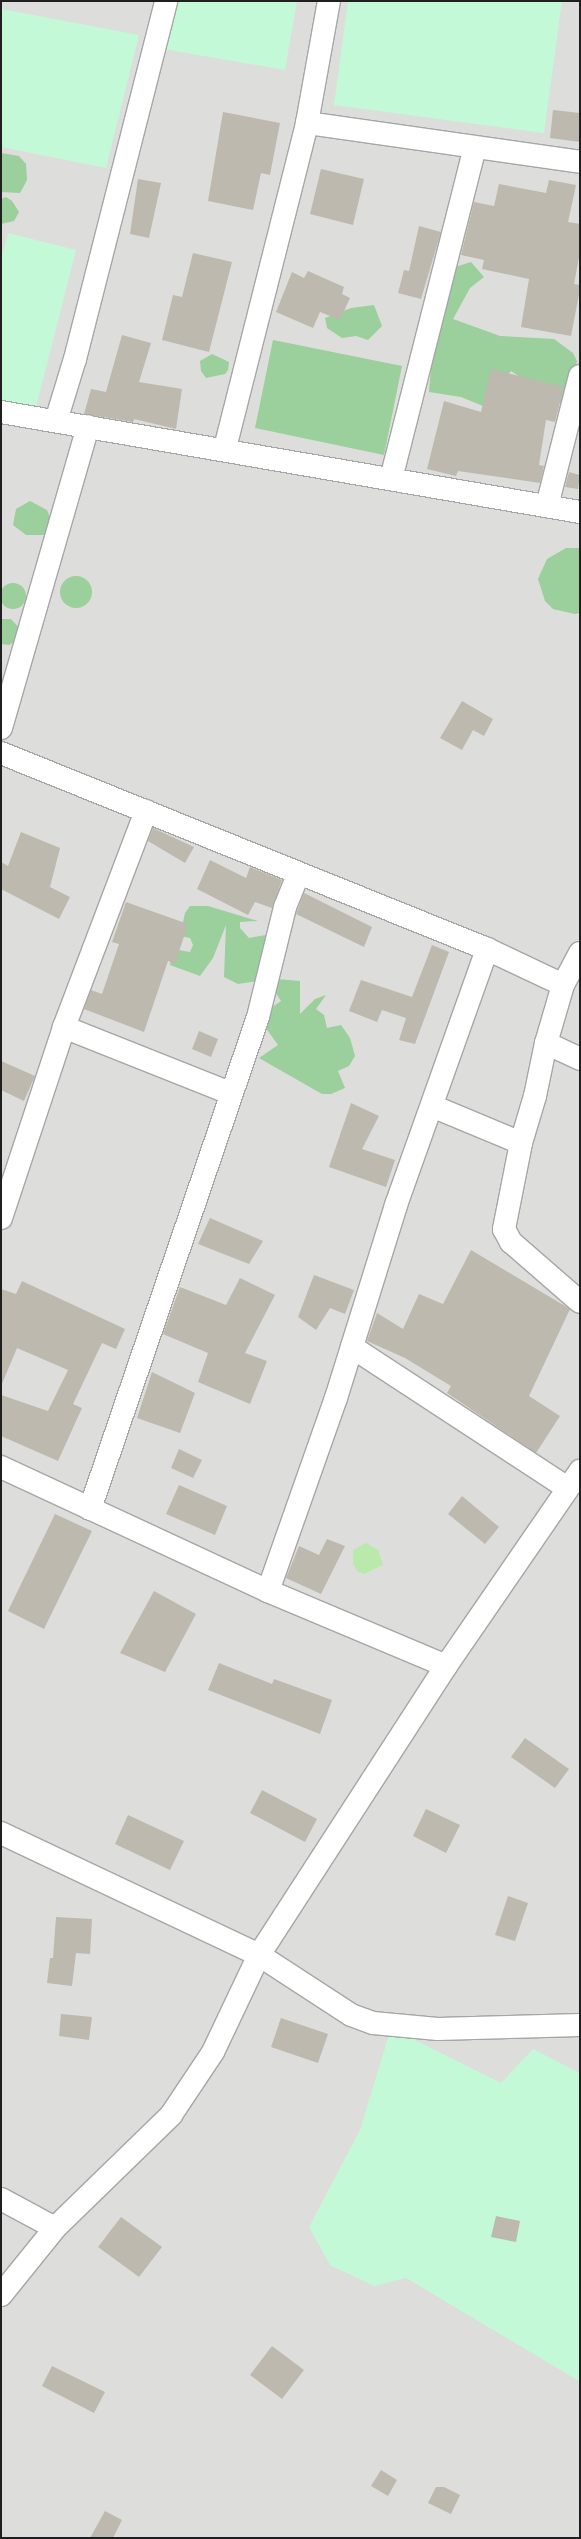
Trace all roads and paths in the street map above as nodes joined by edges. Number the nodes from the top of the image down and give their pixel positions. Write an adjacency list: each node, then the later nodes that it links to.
1 (166, 1): 8 (street)
2 (329, 1): 3 (street)
3 (307, 123): 4 (street); 10 (street)
4 (475, 147): 5 (street); 11 (street)
5 (580, 162)
6 (580, 376): 12 (street)
7 (1, 412): 8 (street)
8 (56, 421): 9 (street)
9 (88, 426): 10 (street); 14 (street)
10 (225, 448): 11 (street)
11 (391, 479): 12 (street)
12 (547, 506): 13 (street)
13 (580, 512)
14 (1, 728)
15 (1, 753): 16 (street)
16 (146, 811): 17 (street); 21 (street)
17 (298, 874): 18 (street); 24 (street)
18 (487, 949): 20 (street); 25 (street)
19 (580, 953): 20 (street)
20 (563, 985): 22 (street)
21 (64, 1027): 24 (street); 27 (street)
22 (546, 1043): 23 (street); 26 (street)
23 (580, 1059)
24 (230, 1093): 32 (street)
25 (432, 1106): 26 (street); 29 (street)
26 (521, 1143): 28 (street)
27 (1, 1218)
28 (580, 1302)
29 (352, 1347): 31 (street); 33 (street)
30 (1, 1467): 32 (street)
31 (573, 1479): 34 (street)
32 (90, 1509): 33 (street)
33 (268, 1591): 34 (street)
34 (446, 1666): 36 (street)
35 (1, 1833): 36 (street)
36 (259, 1955): 37 (street); 39 (street)
37 (580, 2025)
38 (1, 2199): 39 (street)
39 (55, 2228): 40 (street)
40 (1, 2295)

